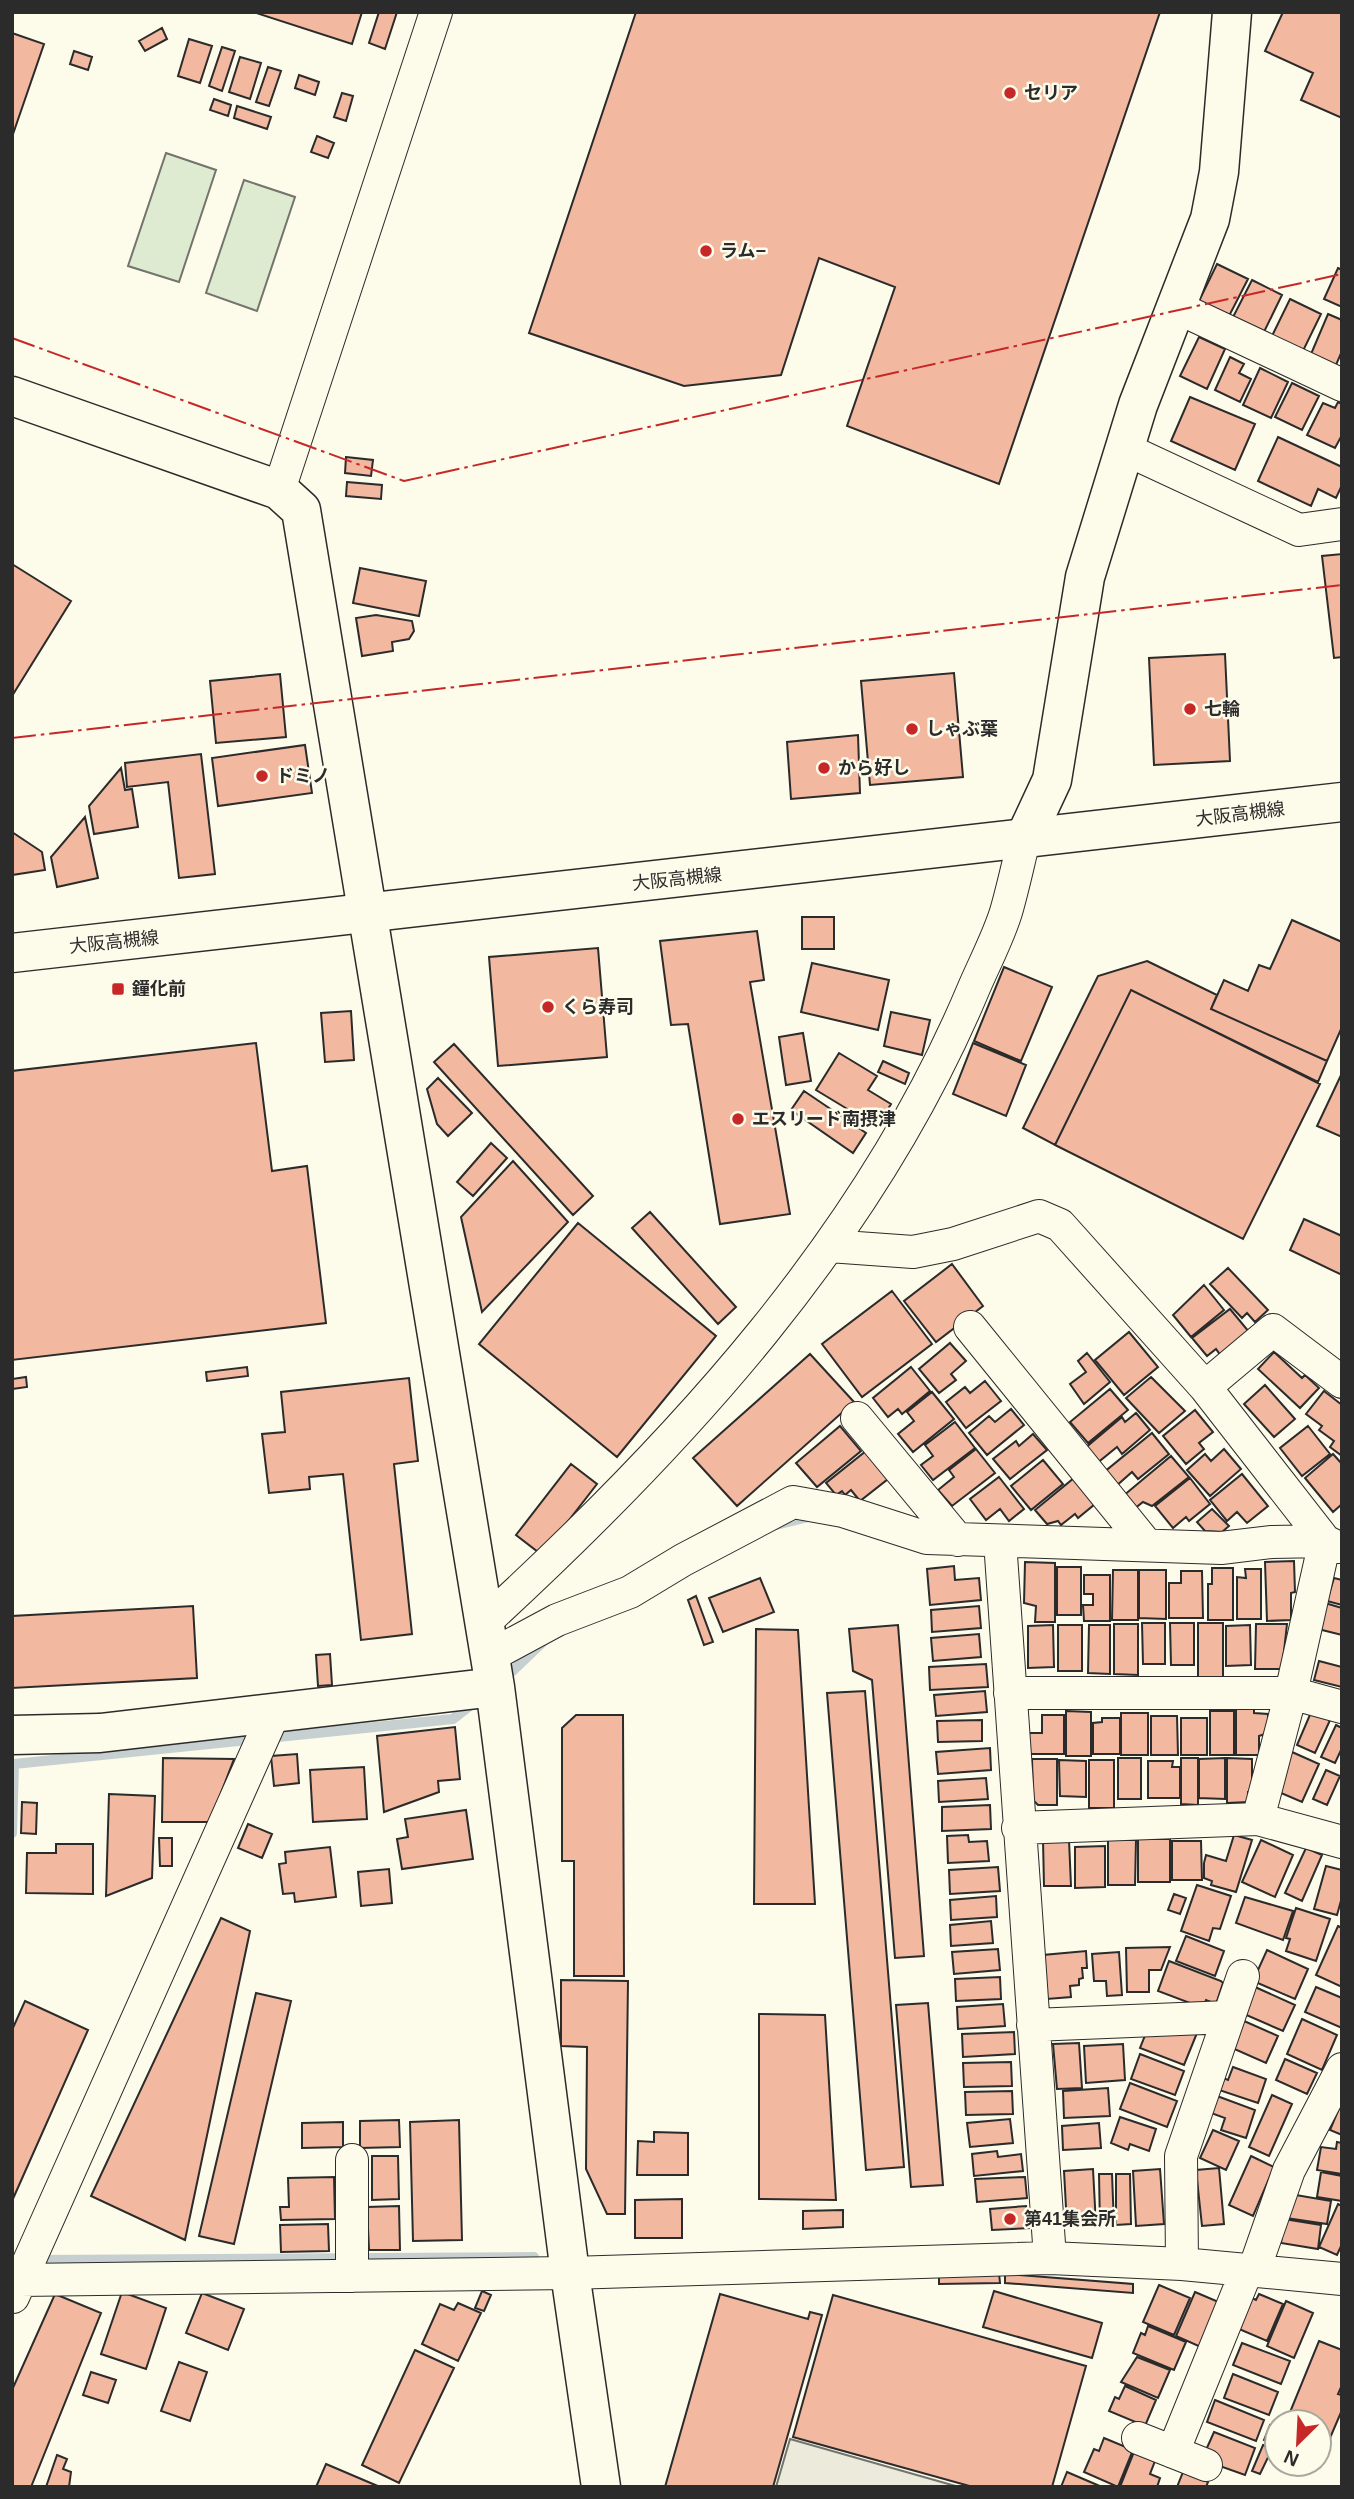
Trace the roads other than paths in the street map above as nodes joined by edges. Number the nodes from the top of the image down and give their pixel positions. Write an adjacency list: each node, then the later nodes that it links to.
1 (436, 12): 7 (street)
2 (1232, 12): 3 (street)
3 (1176, 307): 4 (street); 6 (street)
4 (1342, 385)
5 (12, 396): 7 (street)
6 (1125, 449): 8 (street); 10 (street)
7 (279, 490): 11 (street)
8 (1342, 524)
9 (1342, 802): 10 (street, 大阪高槻線)
10 (1024, 840): 11 (street, 大阪高槻線); 13 (street)
11 (367, 914): 12 (street, 大阪高槻線); 22 (street)
12 (12, 953)
13 (829, 1246): 16 (street); 22 (street)
14 (970, 1327): 20 (street)
15 (1342, 1382): 16 (street)
16 (1205, 1387): 21 (street)
17 (857, 1418): 18 (street)
18 (958, 1540): 19 (street); 22 (street)
19 (1000, 1541): 20 (street); 23 (street)
20 (1146, 1544): 21 (street)
21 (1333, 1545): 24 (street)
22 (490, 1655): 26 (street); 39 (street)
23 (1010, 1693): 24 (street); 29 (street)
24 (1291, 1693): 25 (street); 28 (street)
25 (1342, 1707)
26 (266, 1730): 27 (street); 40 (street)
27 (12, 1735)
28 (1258, 1819): 29 (street); 30 (street)
29 (1018, 1828): 33 (street)
30 (1342, 1842)
31 (1243, 1976): 32 (street)
32 (1229, 2017): 33 (street); 37 (street)
33 (1033, 2025): 36 (street)
34 (1341, 2072): 38 (street)
35 (352, 2160): 41 (street)
36 (1050, 2258): 37 (street); 39 (street)
37 (1182, 2264): 38 (street)
38 (1251, 2270): 42 (street); 44 (street)
39 (570, 2273): 41 (street); 46 (street)
40 (21, 2274): 41 (street)
41 (352, 2276)
42 (1342, 2278)
43 (1138, 2438): 44 (street)
44 (1173, 2452): 45 (street)
45 (1206, 2465)
46 (601, 2487)

